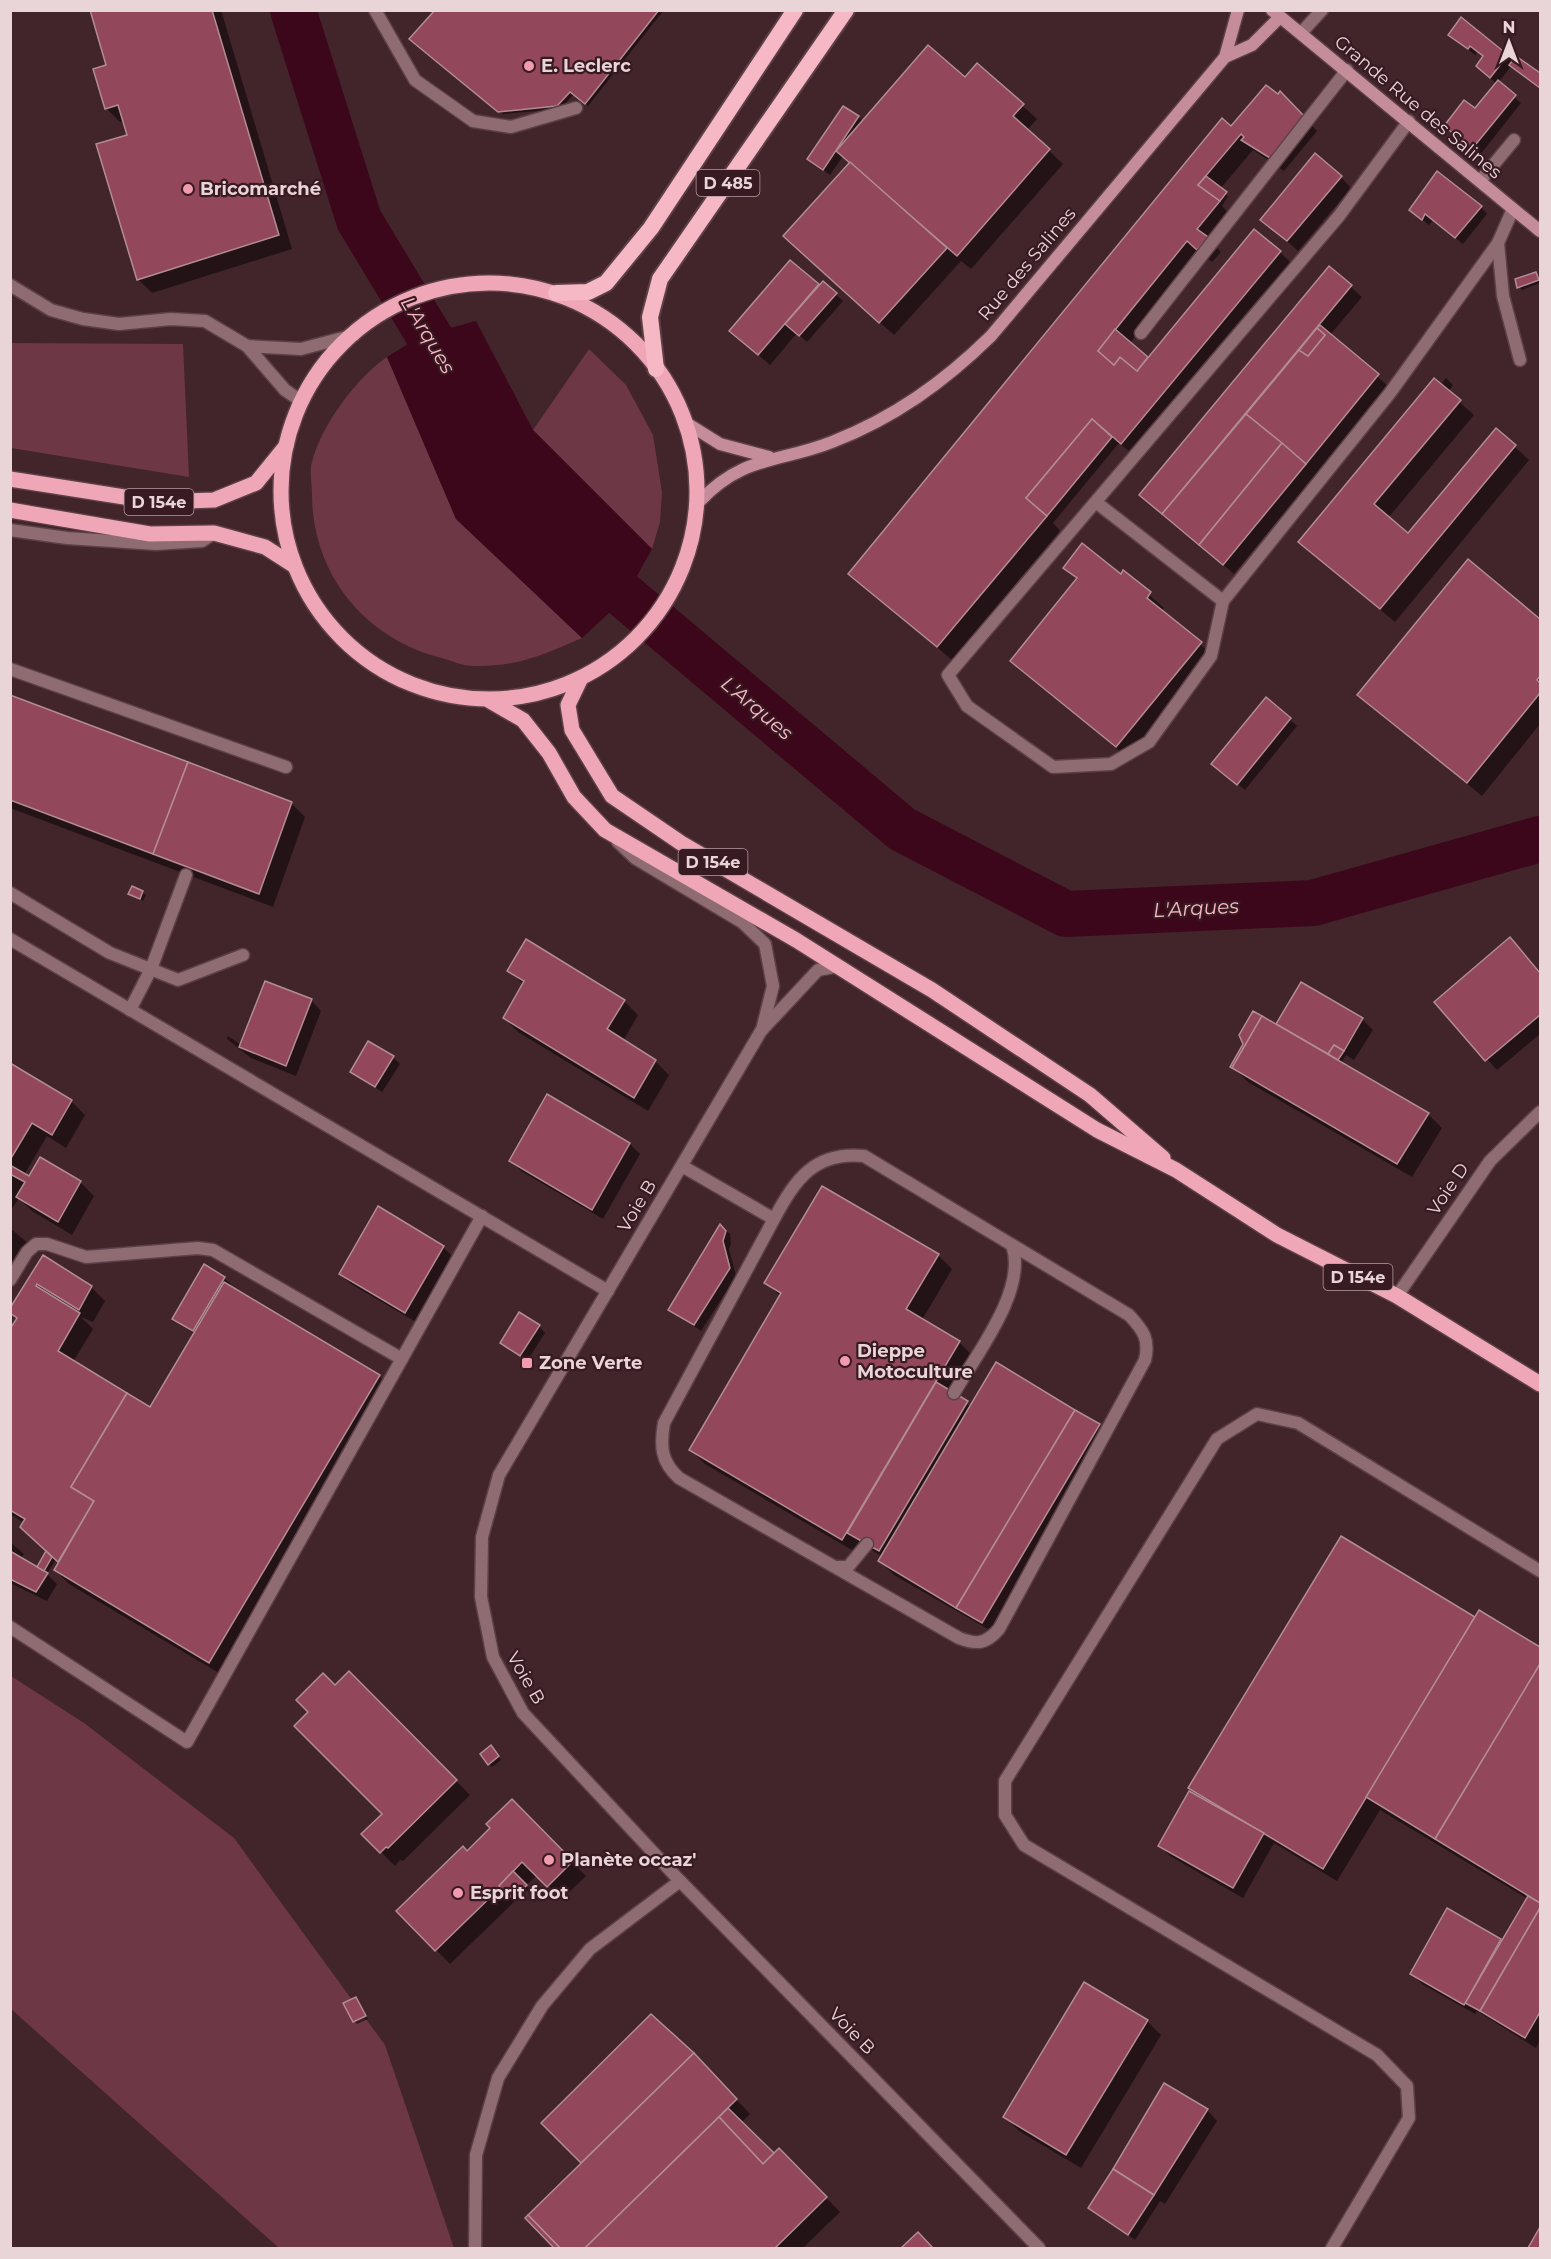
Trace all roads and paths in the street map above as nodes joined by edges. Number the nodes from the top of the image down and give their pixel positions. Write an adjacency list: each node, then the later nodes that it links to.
1 (375, 10): 10 (street)
2 (795, 10): 18 (highway, D 485)
3 (846, 10): 23 (highway, D 485)
4 (1238, 10): 8 (main road, Rue des Salines)
5 (1322, 10): 7 (street)
6 (1276, 14): 7 (main road, Grande Rue des Salines); 8 (main road)
7 (1301, 33): 9 (main road, Grande Rue des Salines)
8 (1225, 57): 27 (main road, Rue des Salines)
9 (1347, 70): 11 (main road, Grande Rue des Salines); 19 (street)
10 (576, 108)
11 (1408, 121): 13 (main road, Grande Rue des Salines); 30 (street)
12 (1514, 140): 13 (street)
13 (1480, 181): 14 (main road, Grande Rue des Salines)
14 (1513, 209): 15 (main road, Grande Rue des Salines); 16 (street)
15 (1540, 231)
16 (1498, 243): 22 (street); 35 (street)
17 (10, 285): 21 (street)
18 (556, 293): 20 (main road); 23 (main road)
19 (1141, 333)
20 (354, 335): 21 (street); 24 (main road)
21 (248, 346): 24 (street)
22 (1520, 360)
23 (656, 369): 25 (main road)
24 (301, 401): 26 (main road)
25 (688, 424): 27 (main road, Rue des Salines); 29 (main road)
26 (288, 444): 28 (main road, D 154e); 34 (main road)
27 (770, 458): 29 (main road, Rue des Salines)
28 (10, 479)
29 (700, 501): 37 (main road)
30 (1097, 503): 35 (street); 35 (street)
31 (10, 510): 33 (main road, D 154e)
32 (10, 530): 33 (street)
33 (214, 533): 34 (main road, D 154e)
34 (293, 565): 38 (main road)
35 (1223, 601)
36 (10, 669): 39 (street)
37 (581, 678): 38 (main road); 51 (main road, D 154e)
38 (490, 701): 40 (main road, D 154e)
39 (286, 767)
40 (605, 830): 45 (main road, D 154e); 48 (street, Voie B)
41 (186, 875): 46 (street)
42 (10, 892): 46 (street)
43 (10, 939): 47 (street)
44 (243, 955): 46 (street)
45 (838, 966): 48 (street, Voie B); 51 (main road, D 154e)
46 (151, 969): 47 (street)
47 (130, 1010): 52 (street)
48 (761, 1031): 50 (street, Voie B)
49 (1540, 1112): 57 (street, Voie D)
50 (681, 1166): 53 (street); 56 (street, Voie B)
51 (1176, 1170): 57 (main road, D 154e)
52 (482, 1216): 56 (street); 58 (street)
53 (774, 1219): 54 (street); 62 (street)
54 (1012, 1245): 60 (street); 62 (street)
55 (10, 1280): 58 (street)
56 (608, 1291): 65 (street, Voie B)
57 (1397, 1296): 59 (main road, D 154e)
58 (402, 1359): 64 (street)
59 (1540, 1384)
60 (954, 1393)
61 (867, 1544): 62 (street)
62 (836, 1567)
63 (1540, 1571): 68 (street)
64 (10, 1627)
65 (680, 1881): 66 (street); 67 (street, Voie B)
66 (475, 2248)
67 (1039, 2248)
68 (1332, 2248)

